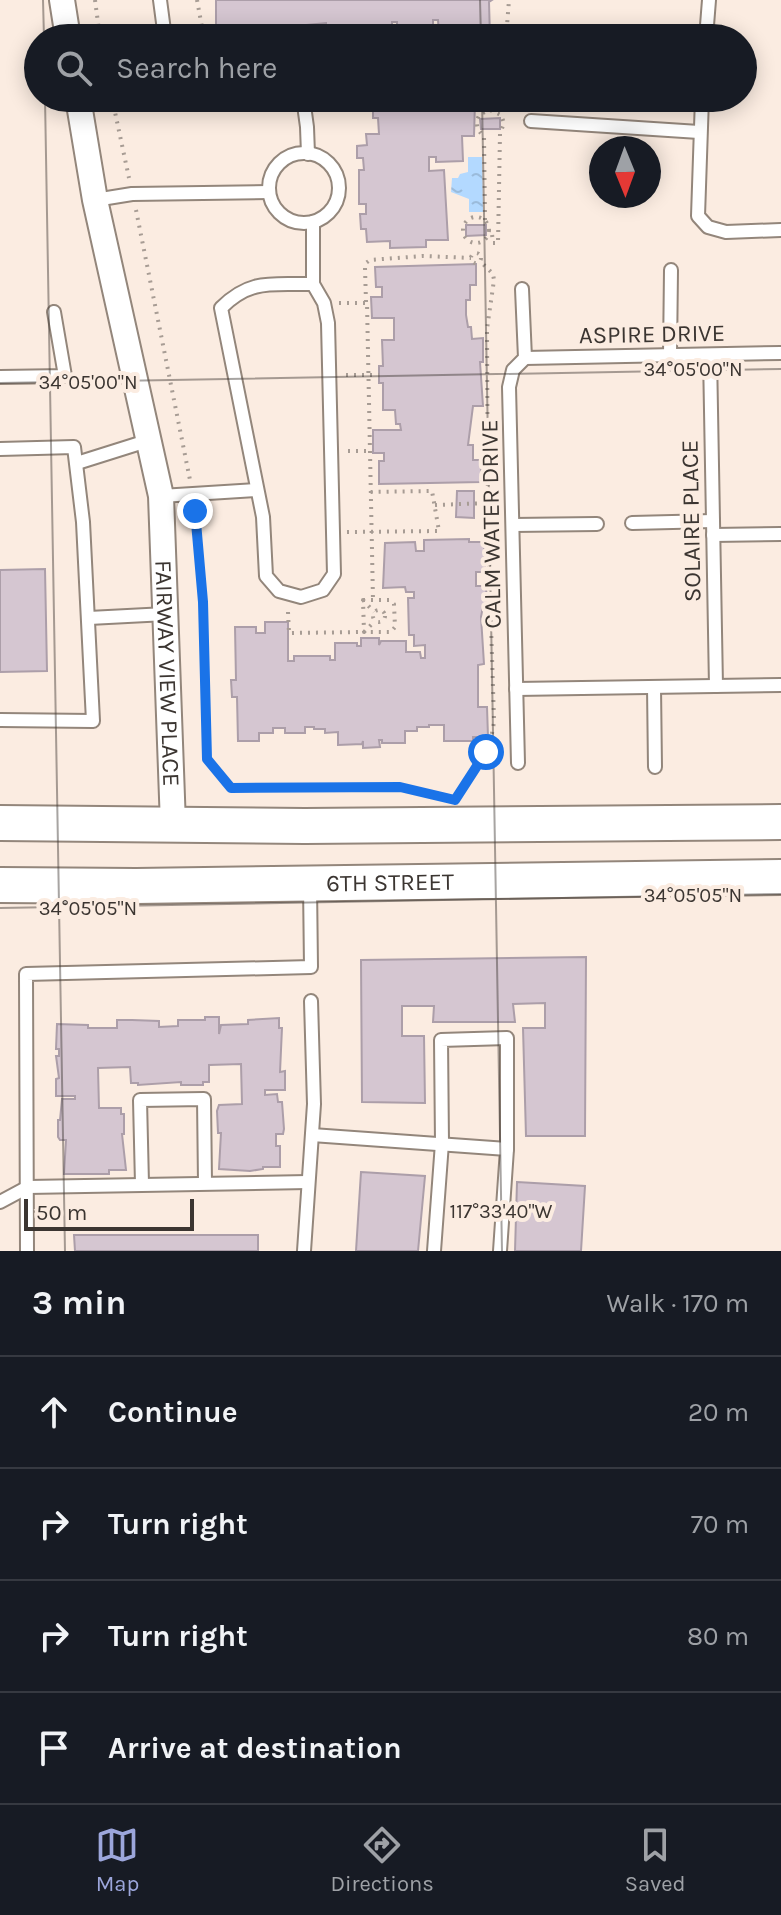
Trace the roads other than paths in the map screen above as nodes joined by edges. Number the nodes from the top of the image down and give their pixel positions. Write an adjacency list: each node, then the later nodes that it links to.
1 (62, 0): 4 (street)
2 (160, 0): 5 (lane)
3 (709, 0): 6 (lane)
4 (66, 24)
5 (163, 24)
6 (707, 24)
7 (80, 112): 14 (street, FAIRWAY VIEW PLACE)
8 (305, 112): 12 (lane)
9 (701, 112): 11 (lane)
10 (531, 121): 11 (lane)
11 (699, 132): 16 (lane)
12 (308, 154): 13 (lane); 15 (lane)
13 (269, 192): 14 (lane); 15 (lane)
14 (95, 200): 26 (street, FAIRWAY VIEW PLACE)
15 (313, 222): 18 (lane)
16 (781, 230)
17 (671, 270): 22 (lane)
18 (313, 284): 29 (lane); 29 (lane)
19 (522, 289): 24 (lane, CALM WATER DRIVE)
20 (54, 312): 25 (lane)
21 (781, 353): 23 (lane, ASPIRE DRIVE)
22 (670, 355): 23 (lane, ASPIRE DRIVE); 24 (lane, ASPIRE DRIVE)
23 (710, 355): 34 (lane, SOLAIRE PLACE)
24 (525, 358): 33 (lane, CALM WATER DRIVE)
25 (0, 377)
26 (150, 440): 28 (lane); 30 (street, FAIRWAY VIEW PLACE)
27 (0, 449): 28 (lane)
28 (77, 463): 37 (lane)
29 (257, 490): 30 (lane)
30 (161, 496): 36 (street, FAIRWAY VIEW PLACE)
31 (632, 523): 34 (lane)
32 (597, 524): 33 (lane)
33 (513, 525): 41 (lane, CALM WATER DRIVE)
34 (713, 528): 35 (lane); 39 (lane, SOLAIRE PLACE)
35 (781, 534)
36 (166, 614): 37 (lane); 47 (street, FAIRWAY VIEW PLACE)
37 (89, 618): 42 (lane)
38 (781, 685): 39 (lane)
39 (716, 686): 40 (lane)
40 (654, 687): 41 (lane); 44 (lane)
41 (516, 689): 43 (lane, CALM WATER DRIVE)
42 (0, 720)
43 (518, 763)
44 (655, 767)
45 (781, 822): 47 (main road)
46 (0, 823): 47 (main road)
47 (173, 825)
48 (781, 877): 49 (main road, 6TH STREET)
49 (310, 883): 50 (main road, 6TH STREET); 58 (lane)
50 (0, 885)
51 (311, 1001): 52 (lane)
52 (312, 1135): 53 (lane); 55 (lane)
53 (442, 1143): 54 (lane); 54 (lane); 62 (lane)
54 (507, 1149): 63 (lane)
55 (308, 1182): 56 (lane); 61 (lane)
56 (205, 1183): 57 (lane); 57 (lane)
57 (142, 1184): 58 (lane)
58 (28, 1187): 59 (lane); 60 (lane)
59 (0, 1202)
60 (27, 1251)
61 (304, 1251)
62 (434, 1251)
63 (500, 1251)

